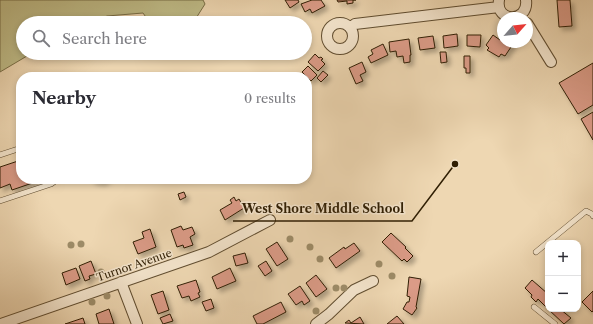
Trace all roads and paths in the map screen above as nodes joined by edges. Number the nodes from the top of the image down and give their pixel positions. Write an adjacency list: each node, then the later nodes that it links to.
1 (526, 0): 3 (street)
2 (499, 4): 4 (street)
3 (525, 12)
4 (350, 28)
5 (533, 33): 6 (street)
6 (551, 62)
7 (16, 150): 8 (lane)
8 (0, 155)
9 (51, 184): 10 (lane)
10 (0, 201)
11 (593, 216): 13 (lane)
12 (270, 220): 15 (street, Turnor Avenue)
13 (536, 252)
14 (373, 281): 19 (street)
15 (121, 282): 17 (street, Turnor Avenue); 18 (street)
16 (534, 307): 20 (lane)
17 (1, 324)
18 (137, 324)
19 (316, 324)
20 (555, 324)

